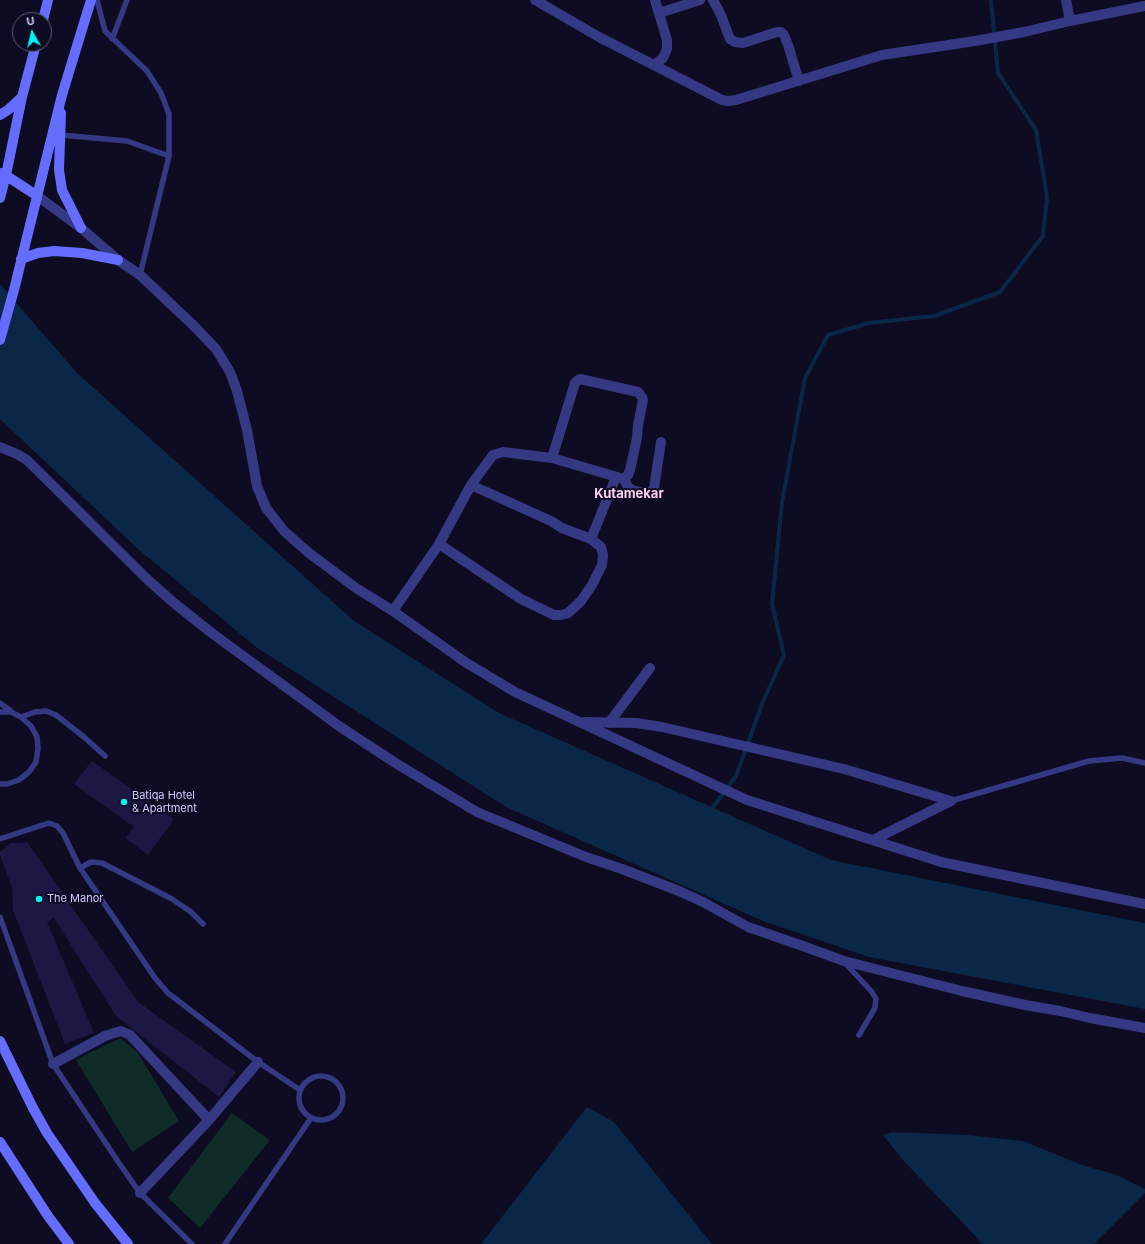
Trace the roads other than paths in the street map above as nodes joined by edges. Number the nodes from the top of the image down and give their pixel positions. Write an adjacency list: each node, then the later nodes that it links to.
1 (48, 0): 11 (street)
2 (91, 0): 18 (street)
3 (97, 0): 14 (lane)
4 (126, 0): 14 (lane)
5 (535, 0): 16 (street)
6 (655, 0): 12 (street)
7 (700, 0): 12 (street)
8 (713, 0): 17 (street)
9 (1066, 0): 13 (street)
10 (1145, 6): 13 (street)
11 (45, 12)
12 (659, 13): 16 (street)
13 (1070, 21): 17 (street)
14 (112, 39): 22 (lane)
15 (34, 52): 19 (street)
16 (654, 65): 17 (street)
17 (798, 81)
18 (62, 95): 21 (street); 24 (street)
19 (22, 97): 20 (street); 23 (street)
20 (0, 115)
21 (61, 135): 22 (lane); 26 (street)
22 (169, 156): 29 (lane)
23 (3, 173): 24 (street); 25 (street)
24 (36, 195): 26 (street); 28 (street)
25 (0, 198)
26 (81, 228): 27 (street)
27 (118, 260): 28 (street); 29 (street)
28 (20, 264): 30 (street)
29 (140, 275): 38 (street)
30 (0, 340)
31 (661, 442): 34 (street)
32 (0, 447): 56 (street)
33 (552, 458): 34 (street); 34 (street); 35 (street)
34 (620, 478): 36 (street)
35 (471, 485): 36 (street); 37 (street)
36 (591, 539): 37 (street)
37 (439, 544): 38 (street)
38 (393, 611): 44 (street)
39 (650, 668): 45 (street)
40 (0, 703): 42 (lane)
41 (0, 712): 42 (lane)
42 (11, 712): 43 (lane)
43 (21, 717): 46 (lane); 48 (lane)
44 (580, 722): 45 (street); 51 (street)
45 (609, 723): 49 (street)
46 (105, 756)
47 (1145, 763): 49 (lane)
48 (0, 784)
49 (951, 801): 51 (street)
50 (0, 839): 52 (lane)
51 (873, 840): 53 (street)
52 (80, 868): 55 (lane); 60 (lane)
53 (1145, 904)
54 (0, 917): 61 (lane)
55 (203, 924)
56 (844, 961): 57 (street); 58 (lane)
57 (1145, 1028)
58 (859, 1035)
59 (0, 1041): 68 (street)
60 (258, 1062): 62 (lane); 64 (street)
61 (53, 1064): 64 (street); 66 (lane)
62 (300, 1090): 63 (lane); 63 (lane)
63 (311, 1118): 70 (lane)
64 (209, 1120): 66 (street)
65 (0, 1142): 67 (street)
66 (140, 1193): 69 (lane)
67 (70, 1244)
68 (128, 1244)
69 (192, 1244)
70 (225, 1244)

